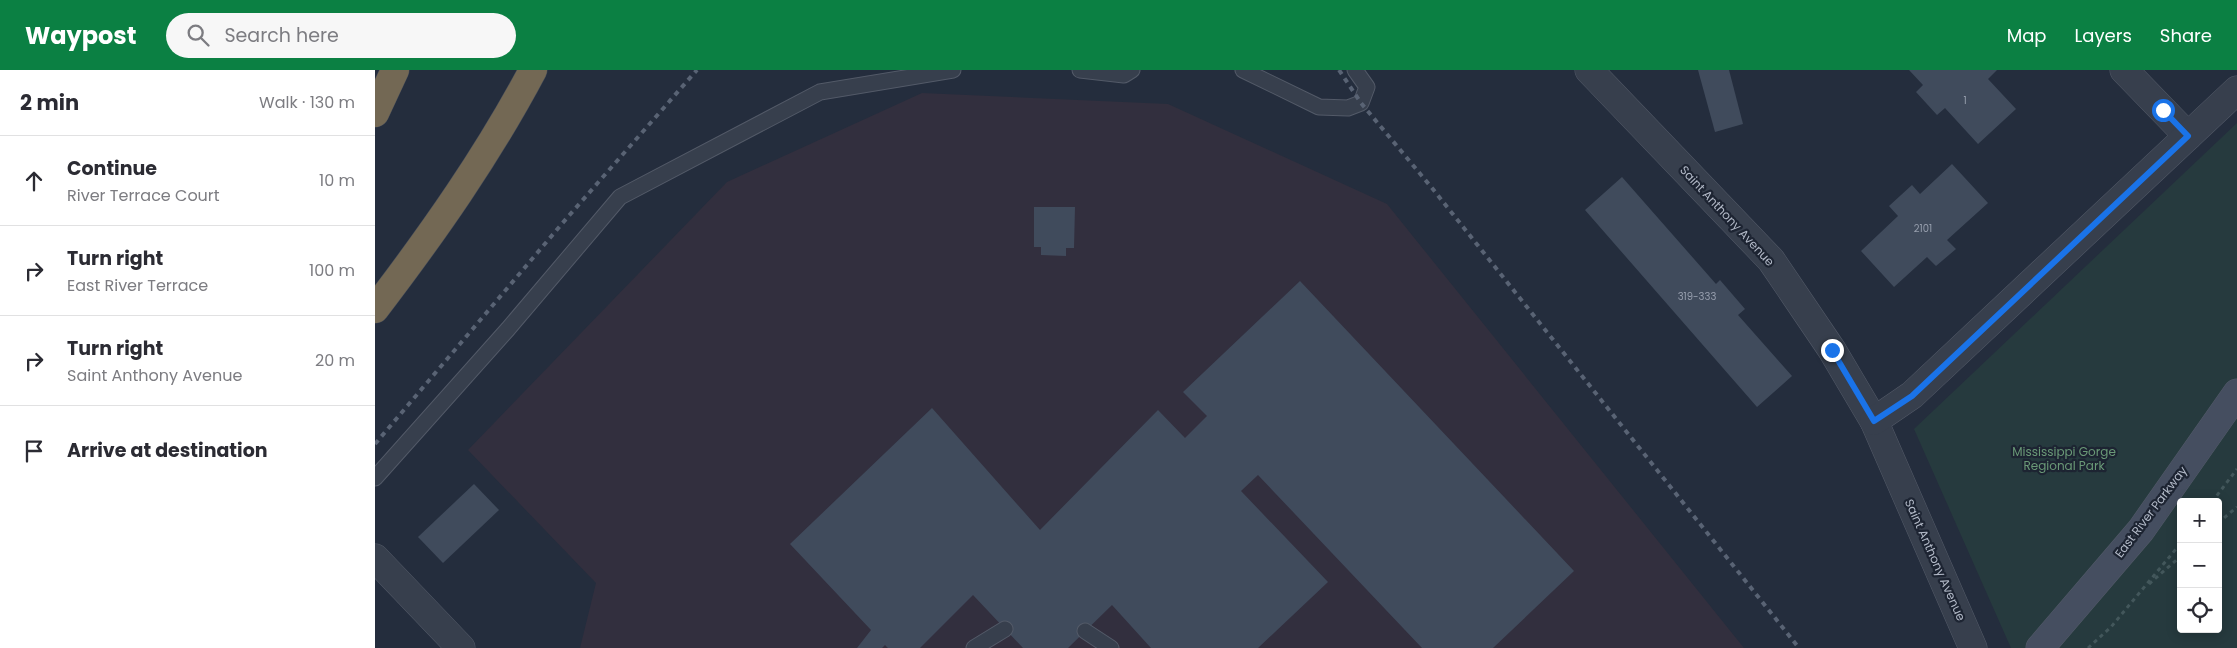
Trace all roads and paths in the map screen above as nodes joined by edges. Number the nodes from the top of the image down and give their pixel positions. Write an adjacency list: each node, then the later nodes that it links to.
1 (395, 70): 11 (highway)
2 (533, 70): 13 (highway)
3 (953, 70): 17 (lane)
4 (1080, 70): 5 (lane)
5 (1132, 70)
6 (1243, 70): 7 (lane)
7 (1355, 70)
8 (1589, 70): 15 (street, Saint Anthony Avenue)
9 (2124, 70): 12 (street)
10 (2237, 90): 12 (street)
11 (375, 113)
12 (2188, 136): 15 (street)
13 (375, 309)
14 (2237, 393): 31 (street, East River Parkway)
15 (1874, 421): 30 (street, Saint Anthony Avenue)
16 (2237, 469): 18 (path)
17 (375, 478)
18 (2216, 498)
19 (2237, 507): 20 (path)
20 (2222, 520)
21 (2177, 548): 24 (path)
22 (375, 558): 27 (street)
23 (2177, 560): 24 (path)
24 (2141, 591): 32 (path)
25 (1005, 629): 28 (lane)
26 (1085, 631): 29 (lane)
27 (461, 648)
28 (974, 648)
29 (1111, 648)
30 (1973, 648)
31 (2040, 648)
32 (2088, 648)

